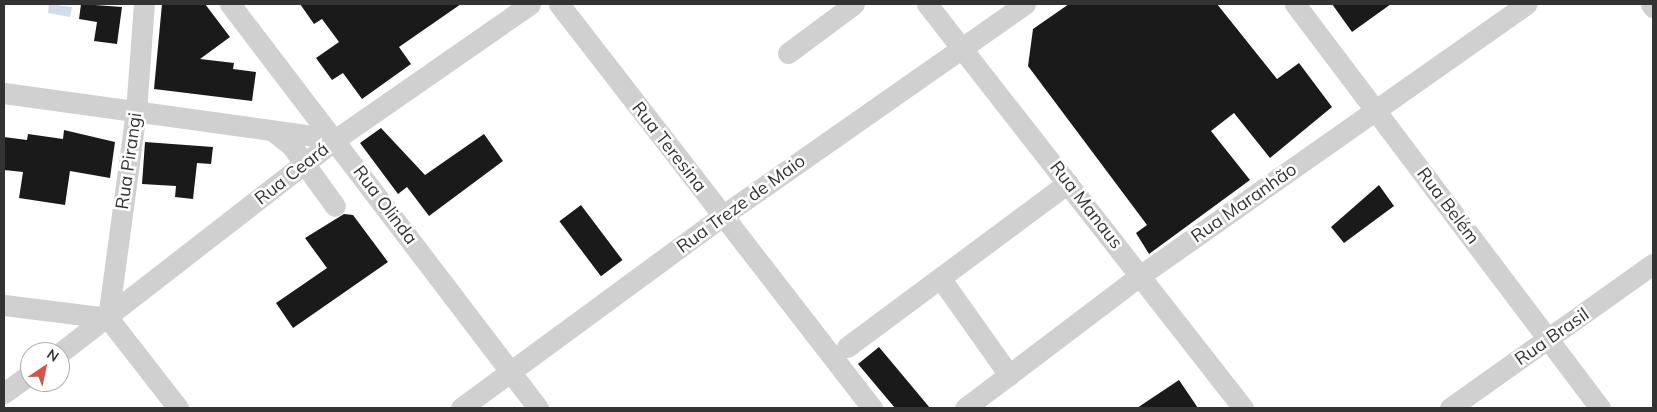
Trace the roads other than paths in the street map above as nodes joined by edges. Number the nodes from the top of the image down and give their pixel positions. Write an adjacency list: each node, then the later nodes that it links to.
1 (144, 4): 16 (street, Rua Pirangi)
2 (230, 4): 18 (street, Rua Olinda)
3 (530, 4): 18 (street, Rua Ceará)
4 (559, 4): 22 (street, Rua Teresina)
5 (854, 4): 13 (street)
6 (927, 4): 12 (street, Rua Manaus)
7 (1025, 4): 12 (street, Rua Treze de Maio)
8 (1295, 4): 15 (street, Rua Belém)
9 (1526, 4): 15 (street, Rua Maranhão)
10 (1651, 4): 11 (street)
11 (1653, 7)
12 (962, 47): 20 (street, Rua Manaus); 22 (street, Rua Treze de Maio)
13 (788, 53)
14 (4, 93): 16 (street)
15 (1376, 111): 24 (street, Rua Maranhão); 28 (street, Rua Belém)
16 (136, 112): 17 (street); 27 (street, Rua Pirangi)
17 (272, 131): 18 (street); 19 (street)
18 (336, 139): 19 (street, Rua Ceará); 31 (street, Rua Olinda)
19 (304, 165): 21 (street); 27 (street, Rua Ceará)
20 (1068, 183): 24 (street, Rua Manaus); 25 (street)
21 (335, 206)
22 (722, 216): 31 (street, Rua Treze de Maio); 38 (street, Rua Teresina)
23 (1653, 264): 28 (street, Rua Brasil)
24 (1141, 275): 32 (street, Rua Maranhão); 40 (street, Rua Manaus)
25 (941, 279): 30 (street); 32 (street)
26 (4, 305): 27 (street)
27 (108, 318): 29 (street, Rua Ceará); 35 (street)
28 (1549, 339): 41 (street, Rua Brasil); 42 (street, Rua Belém)
29 (70, 346)
30 (847, 347)
31 (511, 372): 36 (street, Rua Treze de Maio); 37 (street, Rua Olinda)
32 (1009, 375): 39 (street, Rua Maranhão)
33 (20, 381): 34 (street)
34 (4, 393)
35 (178, 408)
36 (461, 408)
37 (538, 408)
38 (872, 408)
39 (965, 408)
40 (1243, 408)
41 (1450, 408)
42 (1600, 408)

